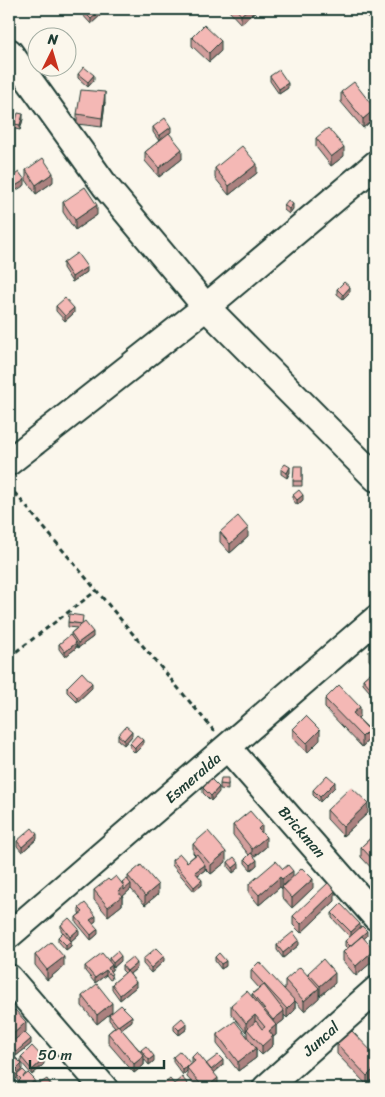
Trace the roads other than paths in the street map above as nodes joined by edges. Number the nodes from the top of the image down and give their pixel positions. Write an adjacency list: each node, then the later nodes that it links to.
1 (9, 52): 3 (street)
2 (376, 164): 3 (street)
3 (206, 306): 4 (street); 5 (street)
4 (9, 462)
5 (376, 478)
6 (376, 619): 7 (street, Esmeralda)
7 (228, 748): 8 (street, Brickman); 9 (street, Esmeralda)
8 (376, 917)
9 (9, 935)
10 (9, 978): 12 (street)
11 (376, 990): 13 (street, Juncal)
12 (104, 1088)
13 (266, 1088)

